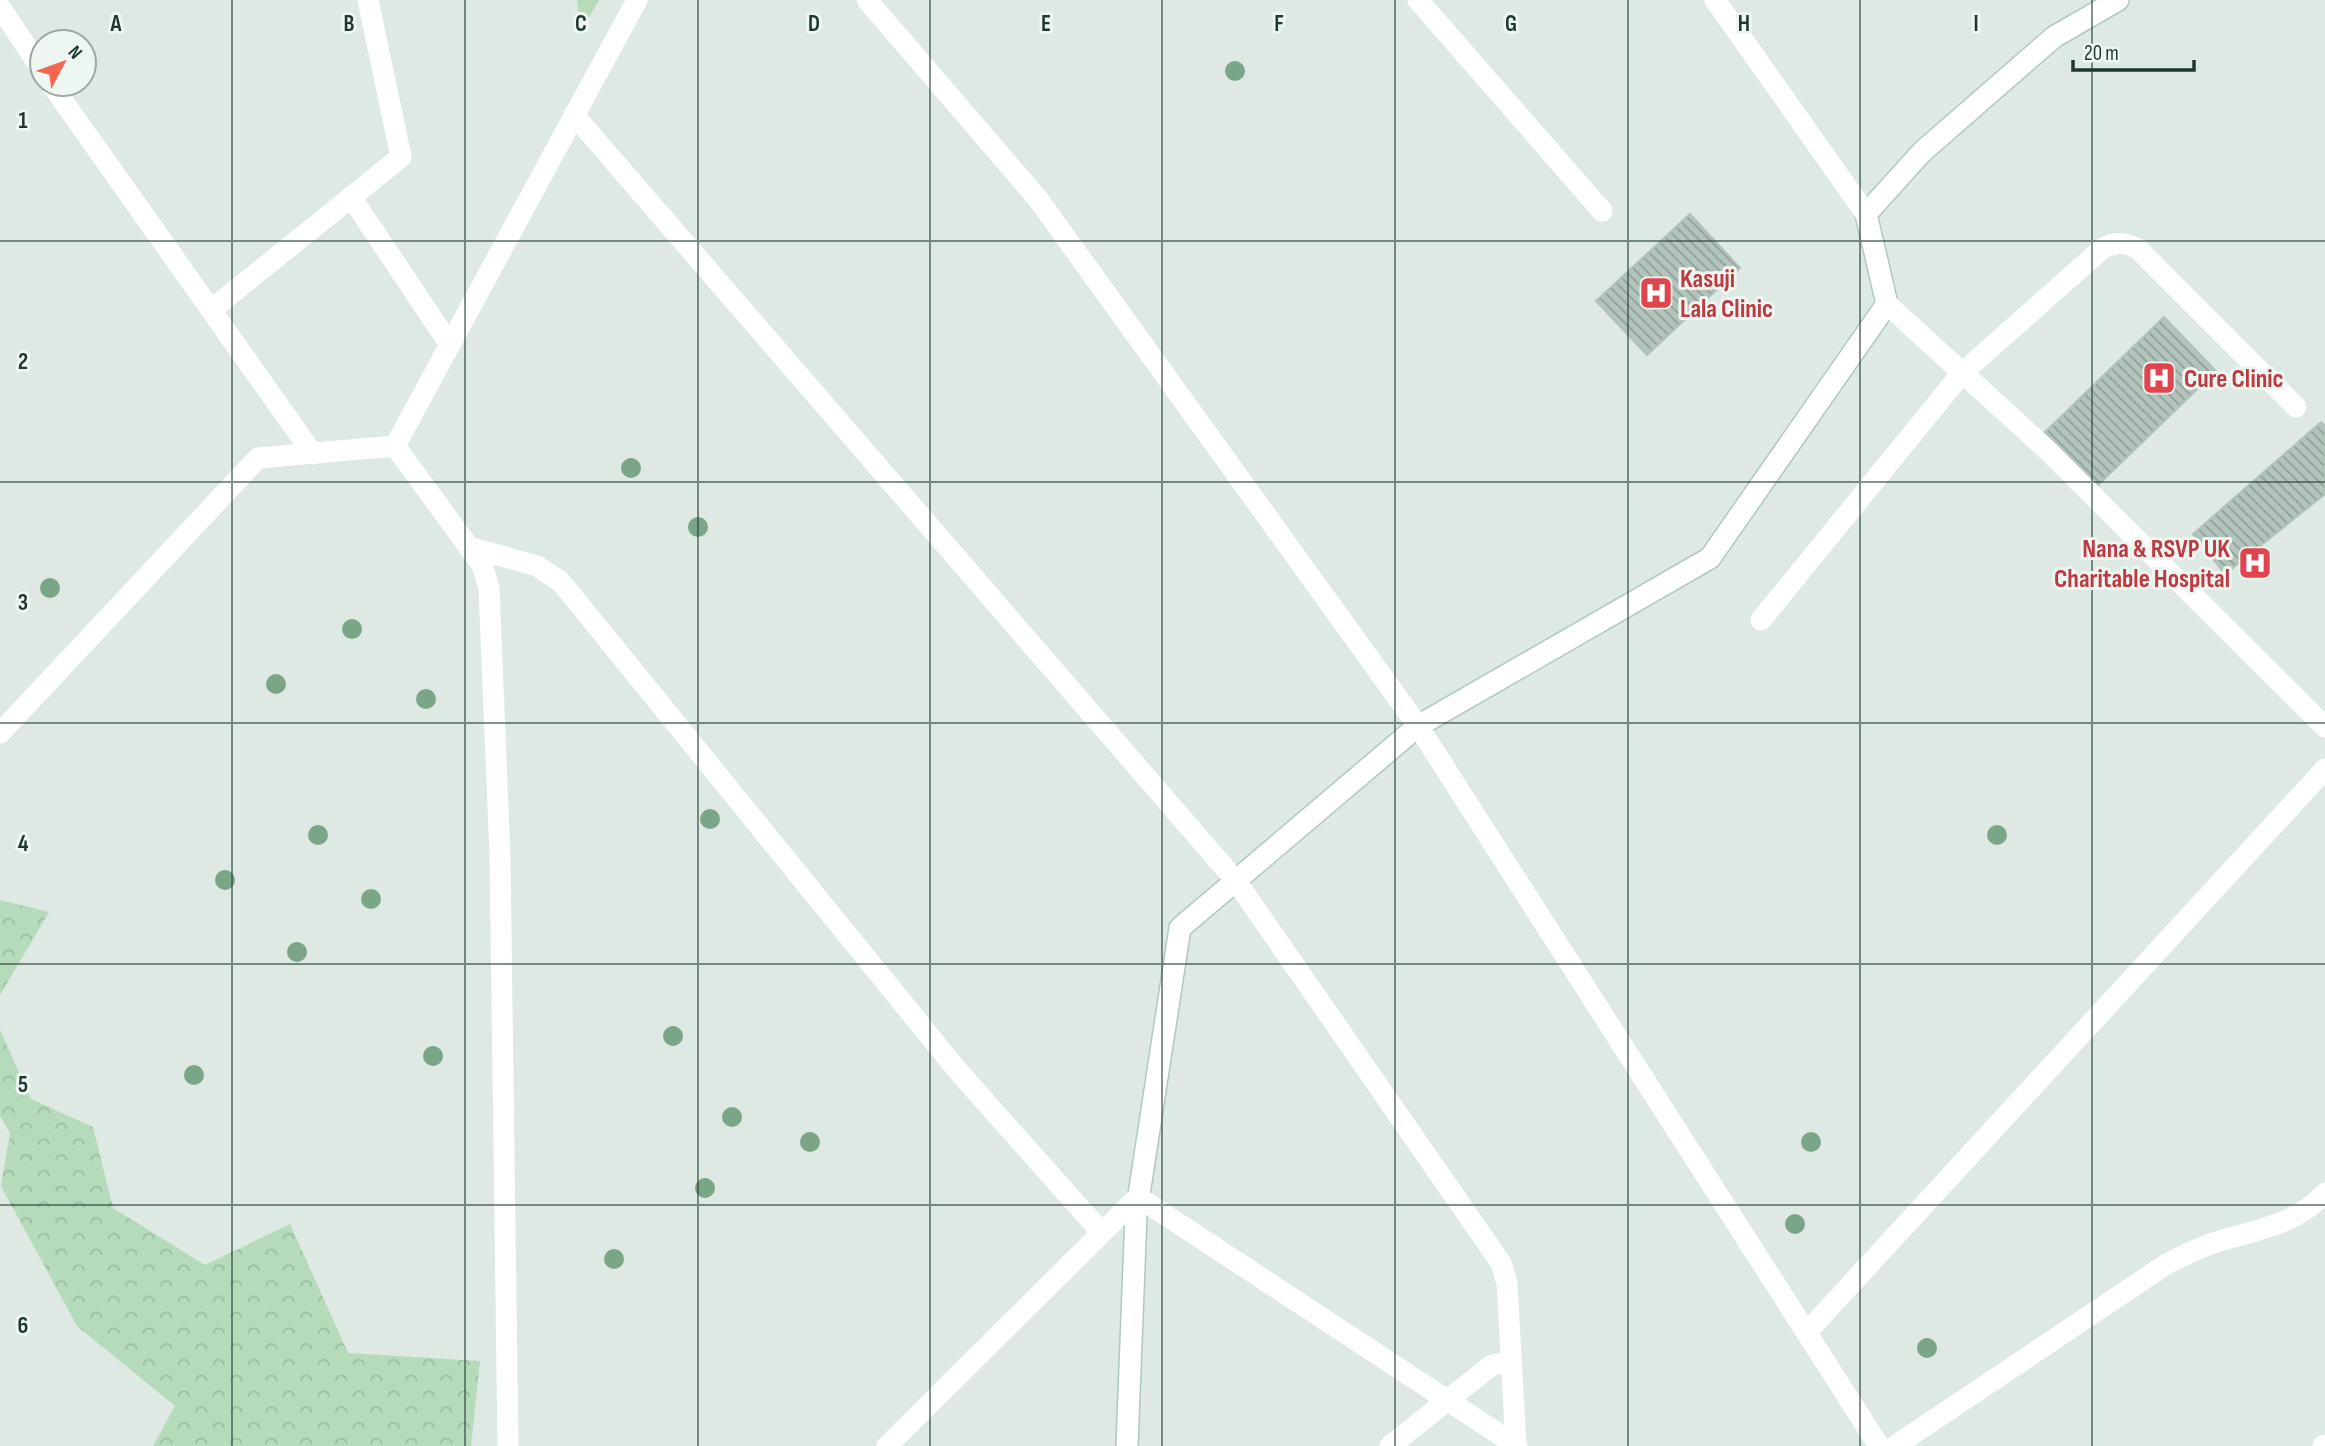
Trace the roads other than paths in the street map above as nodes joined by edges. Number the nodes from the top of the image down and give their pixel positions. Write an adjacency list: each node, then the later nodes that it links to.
1 (368, 0): 11 (street)
2 (637, 0): 10 (street)
3 (867, 0): 23 (street)
4 (1418, 0): 12 (street)
5 (1715, 0): 13 (street)
6 (2118, 0): 13 (street)
7 (0, 7): 8 (street)
8 (28, 49)
9 (61, 98): 15 (street)
10 (574, 115): 16 (street); 27 (street)
11 (351, 197): 15 (street); 16 (street)
12 (1602, 211)
13 (1866, 214): 14 (street)
14 (1887, 304): 17 (street); 23 (street)
15 (211, 310): 20 (street)
16 (450, 345): 19 (street)
17 (1962, 373): 18 (street); 22 (street); 24 (street)
18 (2296, 407)
19 (395, 446): 20 (street); 21 (street)
20 (313, 454): 25 (street)
21 (469, 547): 30 (street); 34 (street)
22 (1760, 620)
23 (1418, 726): 27 (street); 31 (street)
24 (2325, 727)
25 (0, 733)
26 (2325, 769): 31 (street)
27 (1236, 881): 29 (street); 32 (street)
28 (2325, 1193): 40 (street)
29 (1138, 1196): 30 (street); 33 (street); 36 (street)
30 (1102, 1233): 35 (street)
31 (1807, 1332): 39 (street)
32 (1511, 1362): 33 (street); 38 (street)
33 (1447, 1400): 37 (street); 38 (street)
34 (508, 1446)
35 (887, 1446)
36 (1127, 1446)
37 (1390, 1446)
38 (1516, 1446)
39 (1880, 1446)
40 (1895, 1446)

